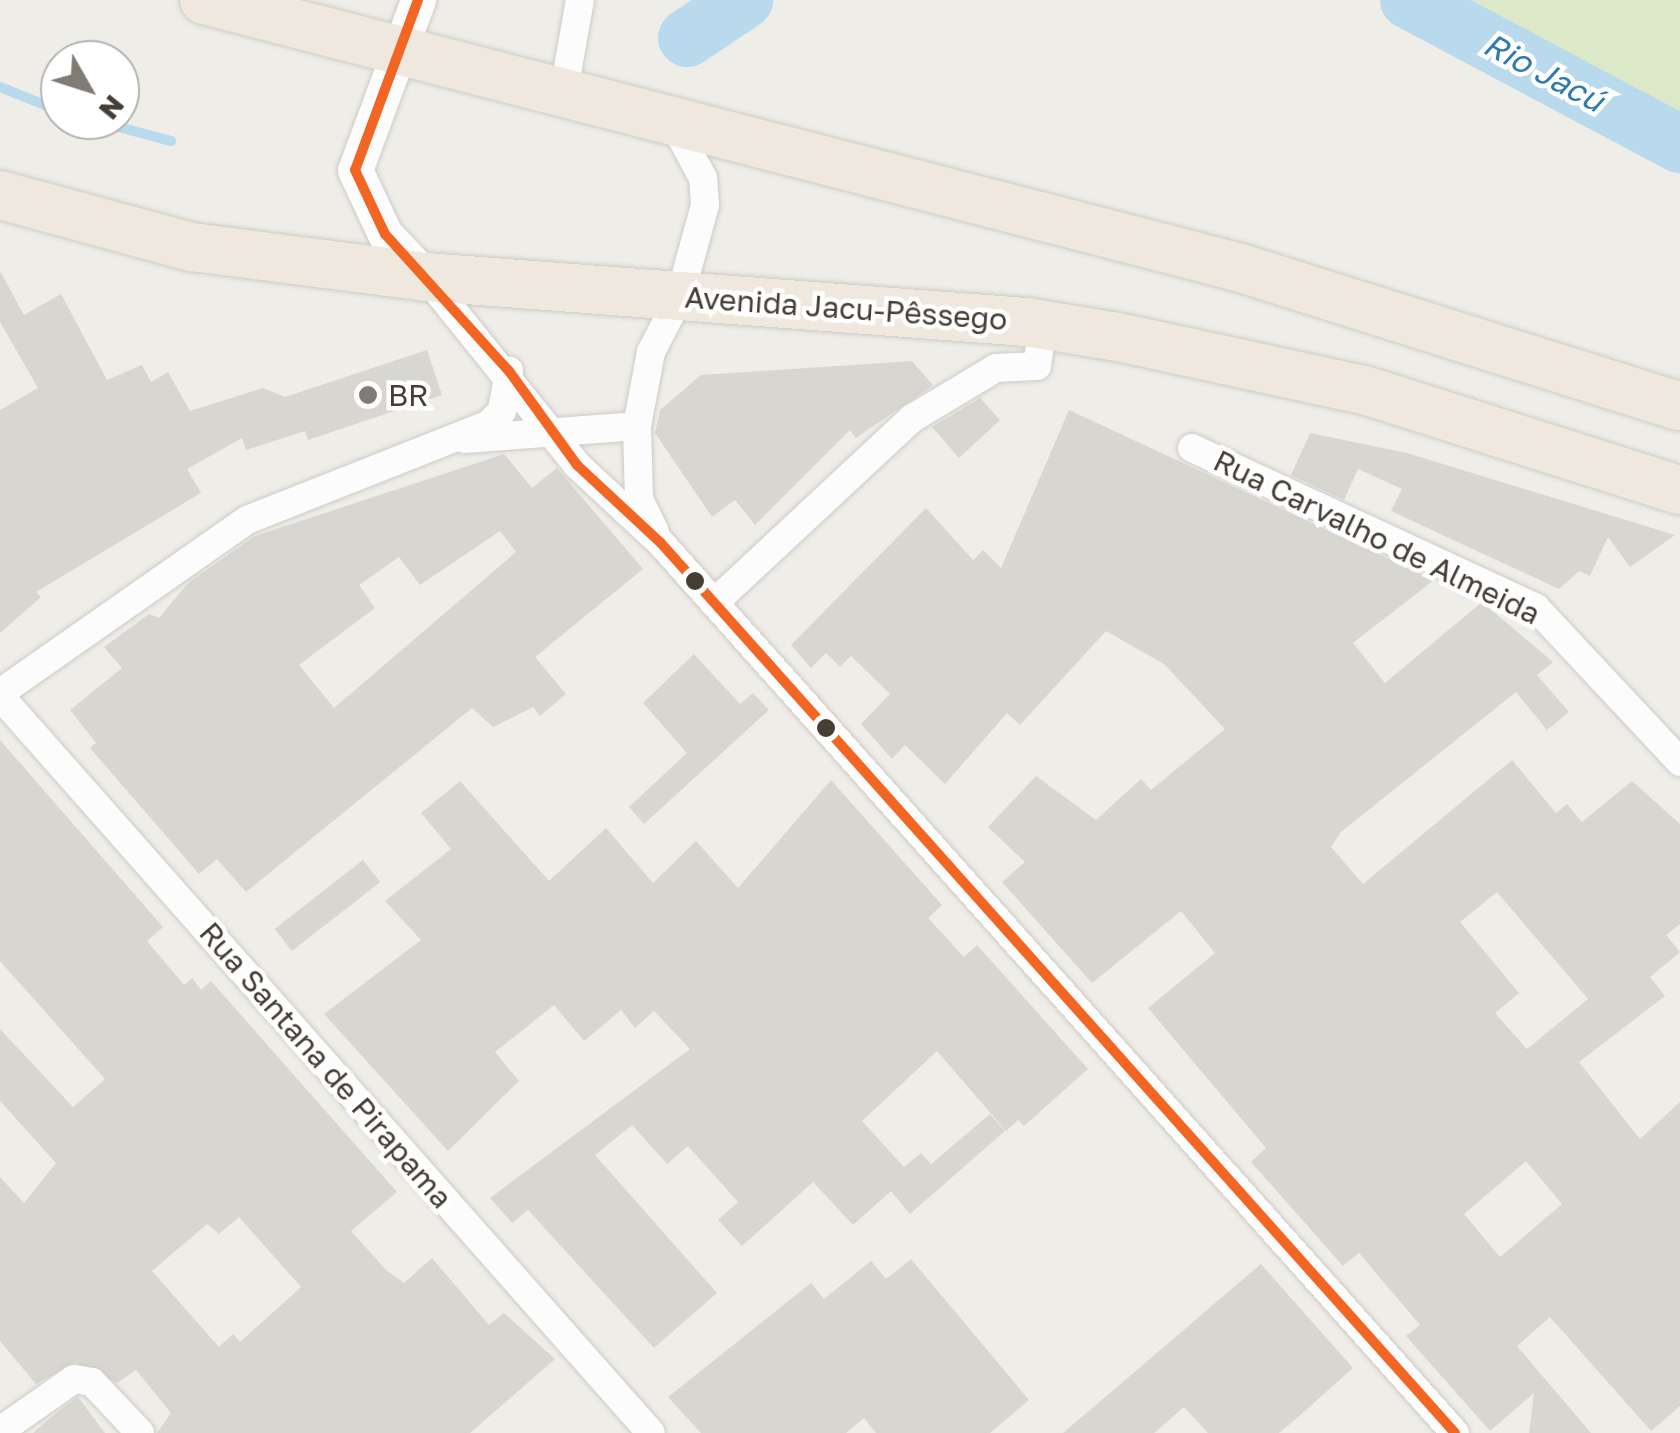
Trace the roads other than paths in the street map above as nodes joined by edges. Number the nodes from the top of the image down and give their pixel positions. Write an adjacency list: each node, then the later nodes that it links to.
1 (204, 0): 4 (highway)
2 (418, 0): 4 (street)
3 (580, 0): 5 (street)
4 (404, 53): 5 (highway); 8 (street)
5 (563, 96): 6 (highway)
6 (673, 122): 9 (street); 12 (highway)
7 (0, 195): 8 (highway, Avenida Jacu-Pêssego)
8 (426, 277): 9 (highway, Avenida Jacu-Pêssego); 11 (street)
9 (680, 296): 10 (highway, Avenida Jacu-Pêssego); 13 (street)
10 (1043, 324): 17 (highway, Avenida Jacu-Pêssego); 19 (street)
11 (509, 371): 14 (street); 15 (street)
12 (1680, 406)
13 (636, 426): 14 (street); 18 (street)
14 (553, 434): 15 (street); 18 (street)
15 (458, 438): 20 (street)
16 (1192, 448): 21 (street, Rua Carvalho de Almeida)
17 (1680, 490)
18 (660, 542): 19 (street)
19 (714, 602): 25 (street)
20 (0, 695): 24 (street, Rua Santana de Pirapama)
21 (1680, 762)
22 (0, 1431): 23 (street)
23 (140, 1433)
24 (651, 1433)
25 (1455, 1433)

